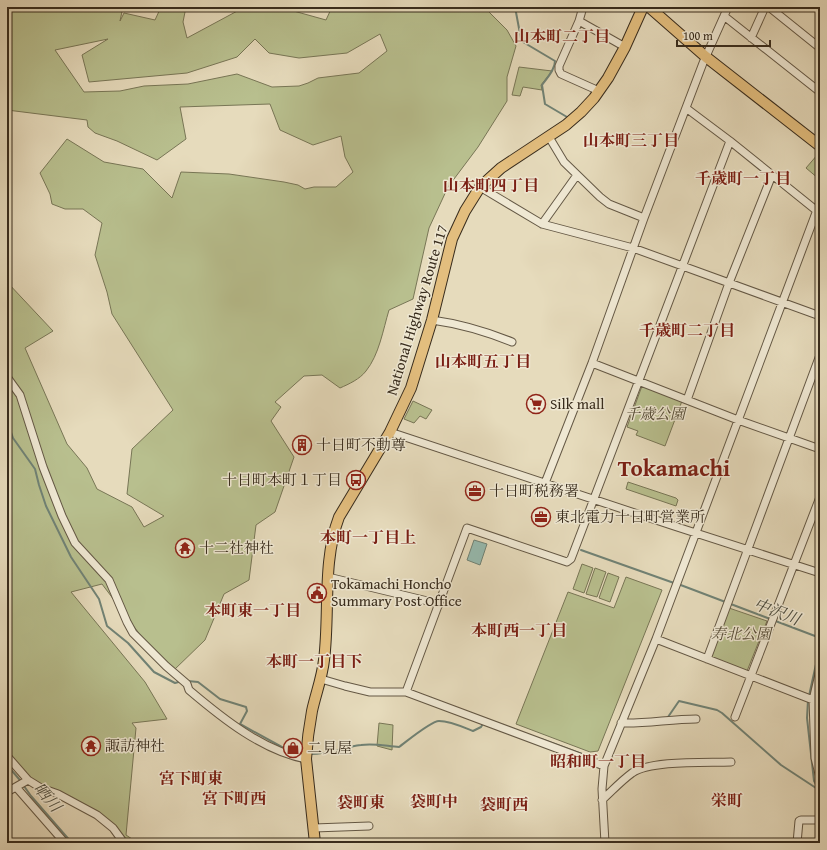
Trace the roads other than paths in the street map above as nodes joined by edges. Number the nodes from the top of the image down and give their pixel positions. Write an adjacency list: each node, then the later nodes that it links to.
1 (583, 7): 8 (street)
2 (643, 7): 10 (highway, National Highway Route 117)
3 (649, 7): 12 (highway)
4 (728, 7): 7 (street)
5 (765, 7): 9 (street)
6 (769, 7): 11 (street)
7 (724, 16): 9 (street); 12 (street)
8 (579, 22): 10 (street); 14 (street)
9 (751, 38): 13 (street)
10 (625, 47): 14 (highway, National Highway Route 117)
11 (820, 48)
12 (706, 56): 15 (street); 18 (highway)
13 (819, 89)
14 (599, 91): 16 (highway, National Highway Route 117)
15 (686, 108): 17 (street); 24 (street)
16 (549, 137): 19 (street); 21 (highway, National Highway Route 117)
17 (730, 141): 20 (street); 27 (street)
18 (820, 146)
19 (577, 175): 24 (street); 25 (street)
20 (772, 175): 23 (street); 28 (street)
21 (480, 187): 25 (street); 31 (highway, National Highway Route 117)
22 (820, 202): 23 (street)
23 (816, 211): 29 (street)
24 (644, 218): 26 (street)
25 (542, 224): 26 (street)
26 (633, 248): 27 (street); 34 (street)
27 (682, 267): 28 (street); 36 (street)
28 (729, 283): 29 (street); 37 (street)
29 (782, 302): 30 (street); 38 (street)
30 (820, 316)
31 (432, 320): 32 (street); 39 (highway, National Highway Route 117)
32 (512, 342)
33 (820, 355): 40 (street)
34 (592, 363): 36 (street); 42 (street)
35 (7, 377): 63 (street)
36 (639, 381): 37 (street); 44 (street)
37 (687, 400): 38 (street)
38 (738, 420): 40 (street); 45 (street)
39 (390, 432): 42 (street); 49 (highway, National Highway Route 117)
40 (789, 438): 41 (street); 46 (street)
41 (820, 449)
42 (545, 483): 44 (street)
43 (820, 497): 47 (street)
44 (594, 499): 45 (street); 50 (street)
45 (696, 533): 46 (street); 51 (street)
46 (748, 549): 47 (street); 52 (street)
47 (795, 565): 48 (street); 54 (street)
48 (820, 573)
49 (328, 577): 50 (street); 55 (highway, National Highway Route 117)
50 (440, 604): 56 (street)
51 (656, 639): 52 (street); 60 (street)
52 (707, 659): 54 (street)
53 (820, 670): 57 (street)
54 (752, 676): 57 (street); 58 (street)
55 (321, 679): 56 (street); 63 (highway, National Highway Route 117)
56 (406, 692): 65 (street)
57 (813, 700): 61 (street)
58 (735, 717)
59 (696, 719): 60 (street)
60 (621, 723): 65 (street)
61 (817, 732): 66 (street)
62 (7, 756): 67 (street)
63 (306, 759): 73 (highway, National Highway Route 117)
64 (732, 762): 70 (street)
65 (604, 766): 70 (street)
66 (820, 778)
67 (28, 780): 68 (street); 75 (street)
68 (16, 787): 69 (street); 74 (street)
69 (7, 792)
70 (602, 800): 77 (street)
71 (820, 820): 78 (street)
72 (369, 826): 73 (street)
73 (314, 828): 76 (highway, National Highway Route 117)
74 (64, 843)
75 (124, 843)
76 (315, 843)
77 (605, 843)
78 (797, 843)

